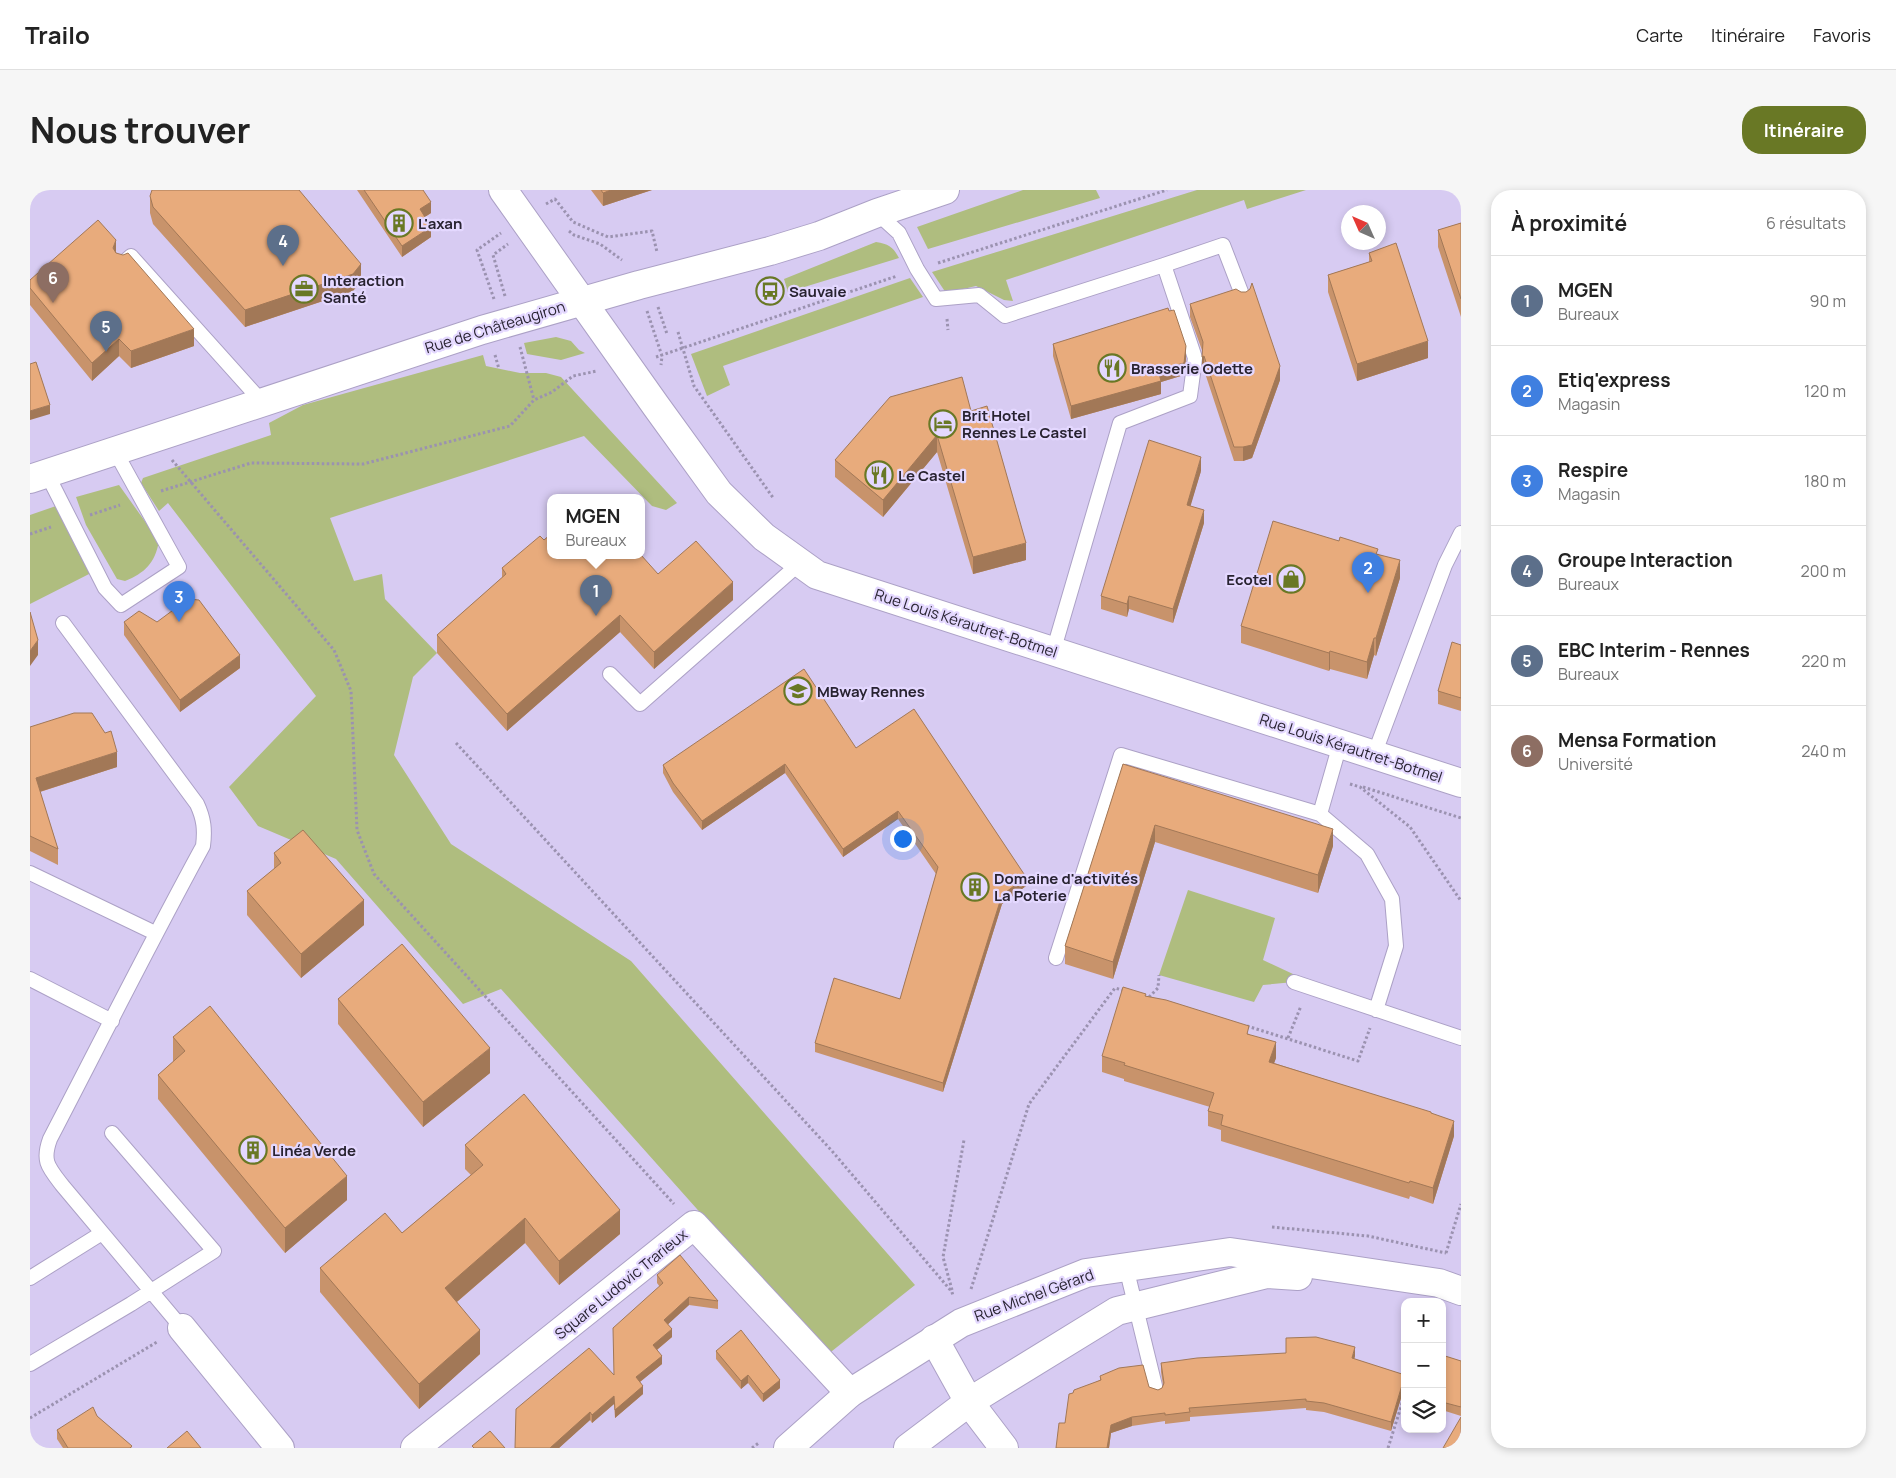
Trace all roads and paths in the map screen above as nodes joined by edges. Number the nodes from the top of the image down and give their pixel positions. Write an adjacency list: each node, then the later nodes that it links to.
1 (503, 190): 9 (street, Rue Louis Kérautret-Botmel)
2 (945, 190): 4 (street, Rue de Châteaugiron)
3 (1166, 190): 7 (path)
4 (877, 213): 7 (lane); 9 (street, Rue de Châteaugiron)
5 (122, 264): 13 (lane)
6 (1164, 265): 7 (lane); 8 (lane); 22 (lane)
7 (917, 269): 11 (path)
8 (1243, 297)
9 (582, 301): 12 (street, Rue Louis Kérautret-Botmel); 13 (street, Rue de Châteaugiron)
10 (678, 332): 11 (path)
11 (683, 347): 12 (path); 18 (path)
12 (627, 364): 16 (path); 20 (street, Rue Louis Kérautret-Botmel)
13 (263, 403): 14 (street, Rue de Châteaugiron)
14 (154, 439): 15 (street, Rue de Châteaugiron); 52 (path)
15 (115, 451): 17 (street, Rue de Châteaugiron); 17 (lane)
16 (252, 462)
17 (36, 478)
18 (774, 498)
19 (1461, 533): 26 (lane)
20 (800, 563): 22 (street, Rue Louis Kérautret-Botmel); 23 (lane)
21 (63, 623): 34 (lane)
22 (1053, 652): 25 (street, Rue Louis Kérautret-Botmel)
23 (610, 674)
24 (456, 743): 58 (path)
25 (1340, 744): 26 (street, Rue Louis Kérautret-Botmel); 27 (lane)
26 (1374, 755): 28 (street, Rue Louis Kérautret-Botmel)
27 (1330, 778): 29 (path); 30 (lane)
28 (1461, 783)
29 (1360, 786): 31 (path); 33 (path)
30 (1320, 814): 35 (lane); 44 (lane)
31 (1461, 818)
32 (30, 873): 34 (lane)
33 (1461, 901)
34 (156, 933): 45 (lane)
35 (1056, 958)
36 (1159, 975): 42 (path)
37 (30, 979): 45 (lane)
38 (1294, 982): 39 (lane)
39 (1308, 986): 44 (lane); 47 (path)
40 (1132, 993): 60 (path)
41 (1141, 995): 42 (path)
42 (1149, 997): 43 (path)
43 (1158, 1000)
44 (1376, 1010): 47 (path); 48 (lane)
45 (112, 1021): 53 (lane)
46 (1242, 1024): 47 (path)
47 (1288, 1038)
48 (1461, 1038)
49 (112, 1133): 57 (lane)
50 (964, 1140): 58 (path)
51 (1461, 1204): 56 (path)
52 (694, 1225): 65 (street, Square Ludovic Trarieux); 70 (street, Square Ludovic Trarieux)
53 (102, 1233): 55 (lane); 57 (lane)
54 (1126, 1267): 56 (street, Rue Michel Gérard); 59 (lane); 60 (street, Rue Michel Gérard)
55 (30, 1278)
56 (1450, 1287): 59 (street)
57 (151, 1292): 61 (lane); 63 (lane)
58 (952, 1292): 60 (path); 60 (path)
59 (1136, 1306): 64 (lane); 66 (street)
60 (955, 1311): 62 (street, Rue Michel Gérard)
61 (182, 1328): 68 (path); 69 (street)
62 (934, 1339): 65 (street, Rue Michel Gérard); 66 (street)
63 (30, 1364)
64 (1156, 1390)
65 (850, 1393): 71 (street, Rue Michel Gérard)
66 (969, 1402): 72 (street); 73 (street)
67 (1401, 1407): 74 (path)
68 (30, 1418)
69 (280, 1448)
70 (415, 1448)
71 (788, 1448)
72 (908, 1448)
73 (1004, 1448)
74 (1388, 1448)

